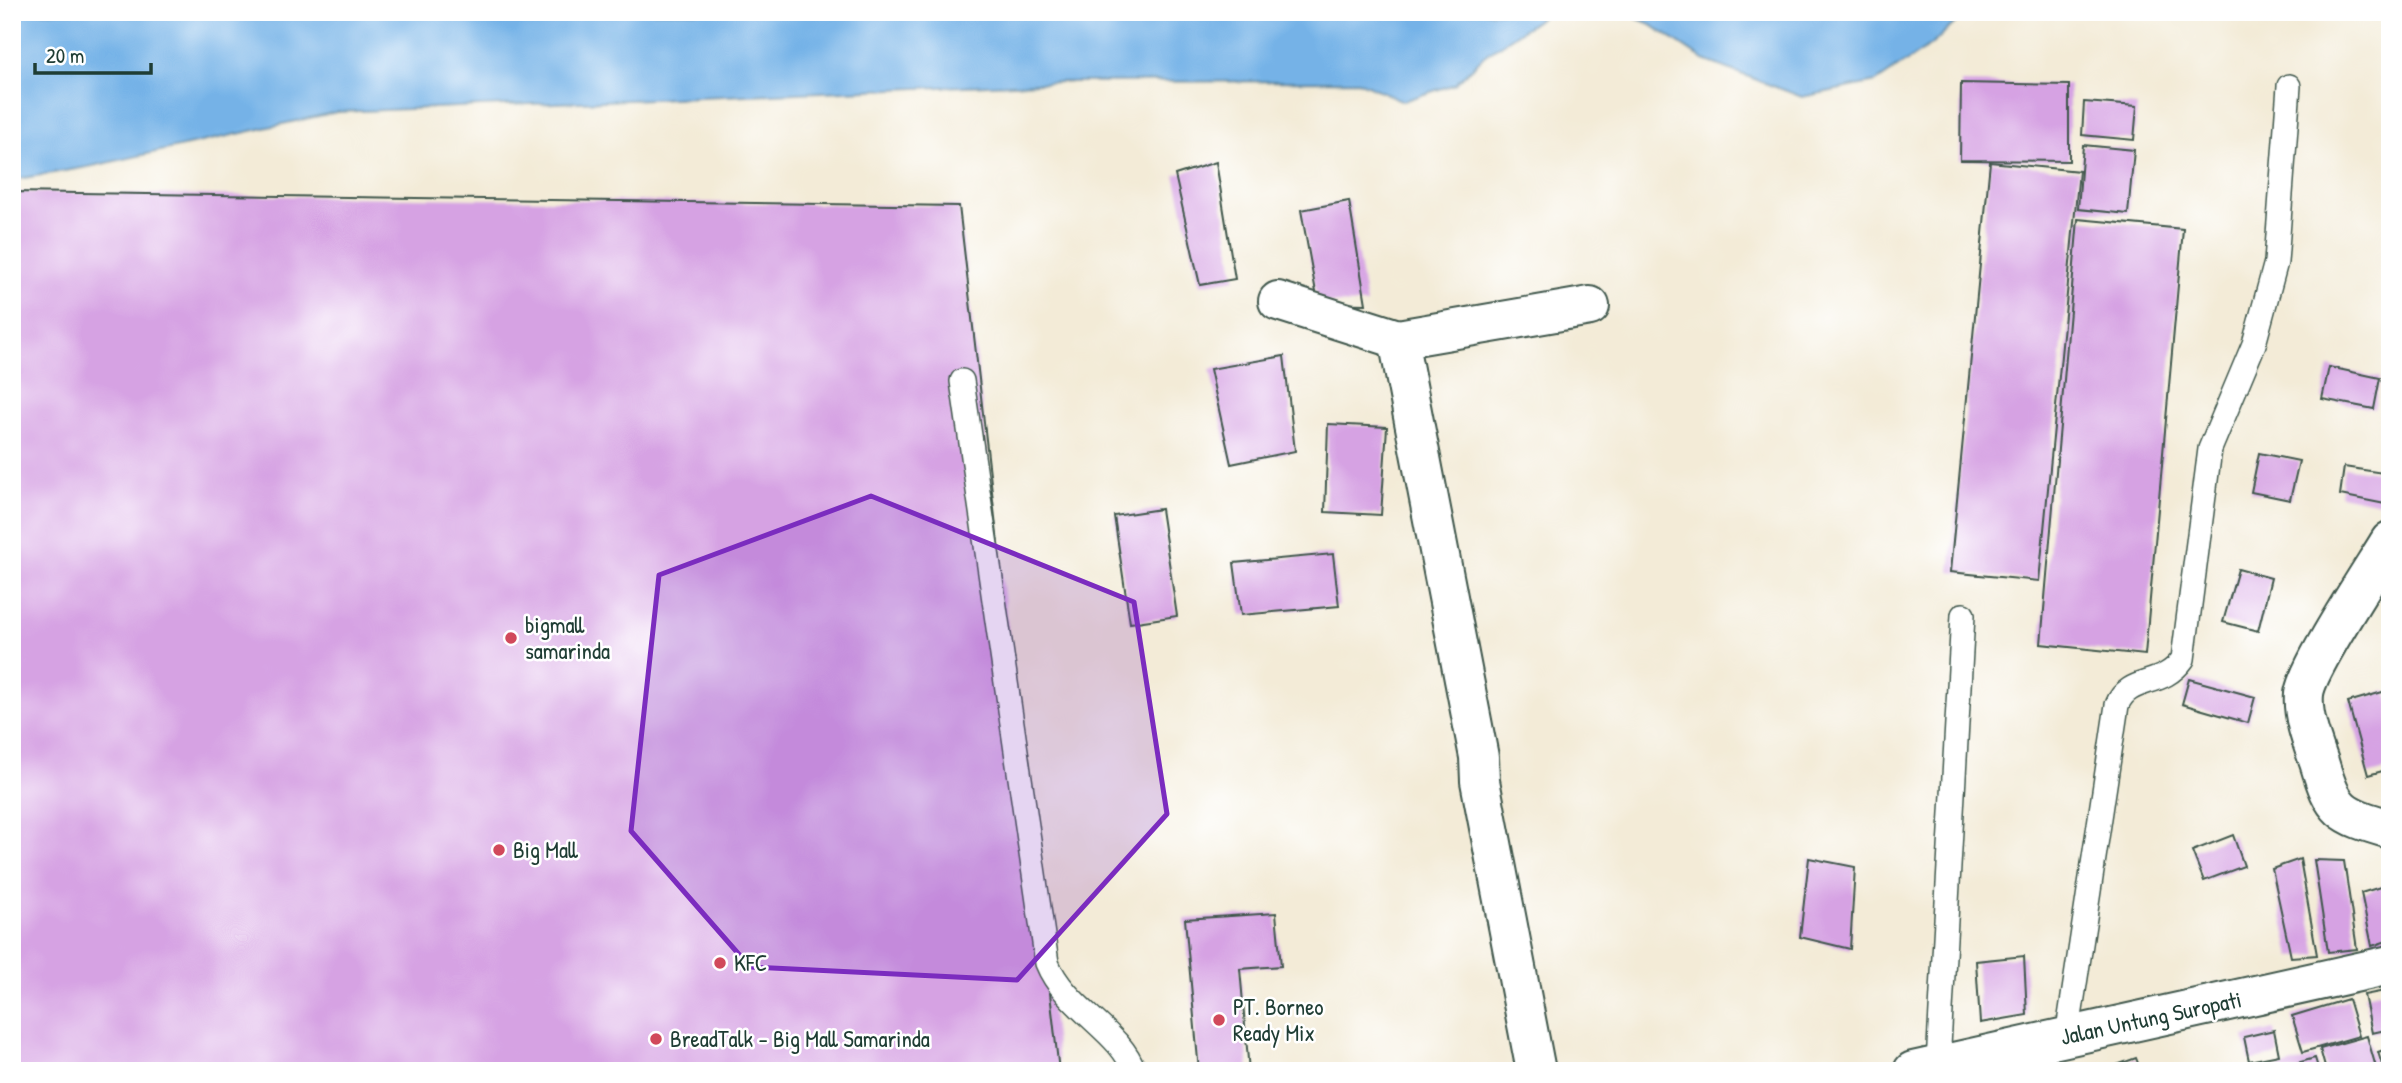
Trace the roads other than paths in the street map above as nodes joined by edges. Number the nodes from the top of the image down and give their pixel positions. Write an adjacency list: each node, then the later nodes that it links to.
1 (2290, 86): 10 (lane)
2 (1278, 301): 4 (street)
3 (1590, 306): 4 (street)
4 (1398, 339): 13 (street)
5 (962, 381): 12 (lane)
6 (2390, 541): 8 (street)
7 (1963, 615): 11 (lane)
8 (2390, 830)
9 (2390, 964): 10 (street, Jalan Untung Suropati)
10 (2067, 1037): 11 (street, Jalan Untung Suropati)
11 (1925, 1067)
12 (1134, 1071)
13 (1536, 1071)

